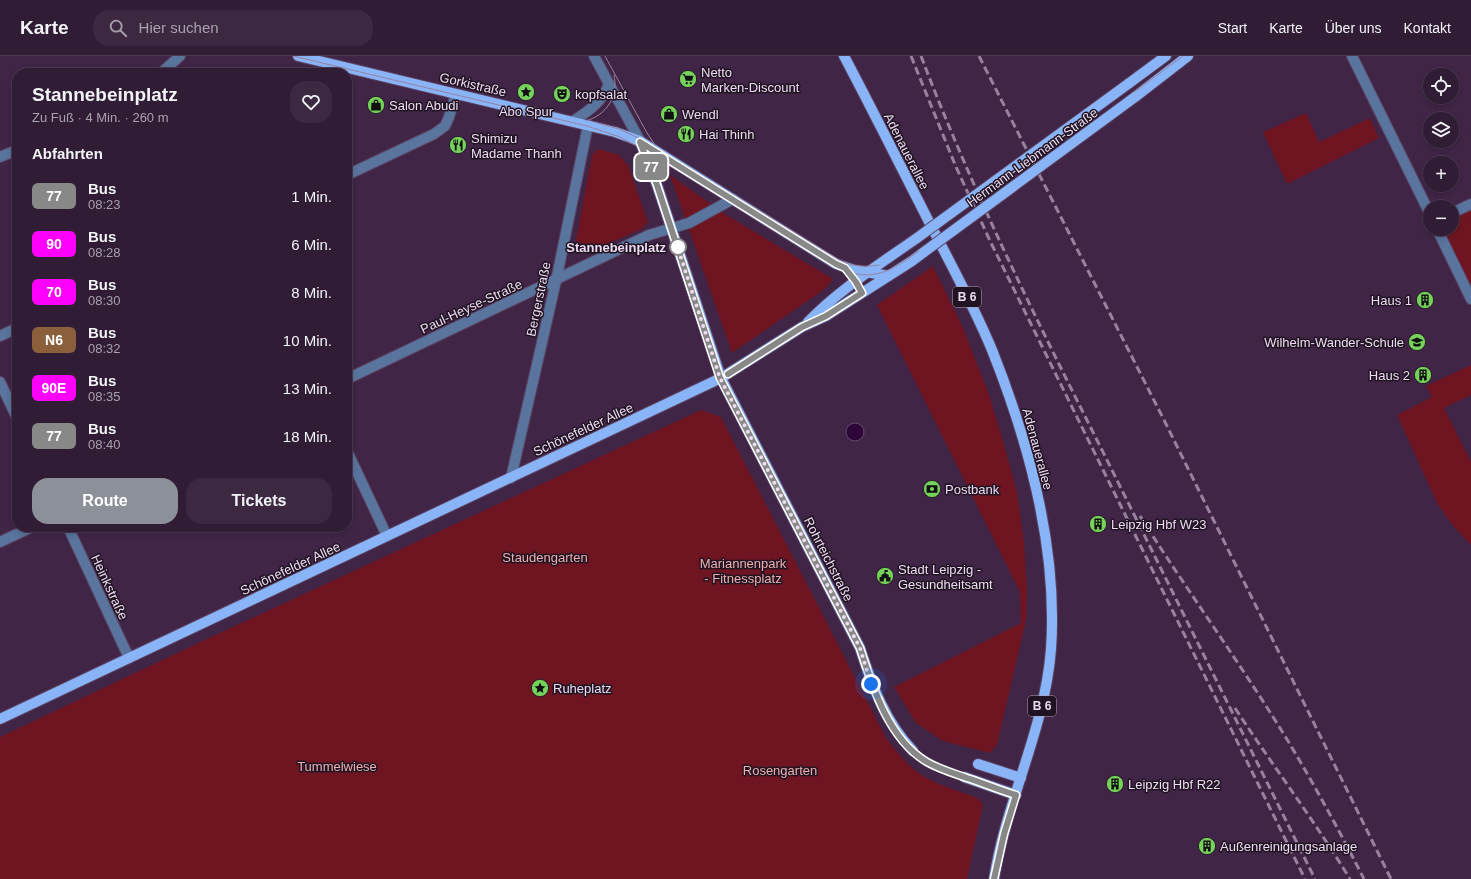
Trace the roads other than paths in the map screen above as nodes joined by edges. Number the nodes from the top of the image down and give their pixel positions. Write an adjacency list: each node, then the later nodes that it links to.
1 (180, 56): 8 (street)
2 (298, 56): 9 (main road, Gorkistraße)
3 (594, 56): 11 (street)
4 (844, 56): 50 (main road, Adenauerallee / B 6)
5 (1166, 56): 26 (main road, Hermann-Liebmann-Straße, bridge)
6 (1188, 56): 27 (main road, Hermann-Liebmann-Straße, bridge)
7 (1352, 56): 20 (street)
8 (167, 68)
9 (348, 68)
10 (352, 69): 12 (main road, Gorkistraße)
11 (609, 84): 13 (street); 15 (street)
12 (456, 94): 13 (main road, Gorkistraße); 18 (street)
13 (573, 122): 14 (main road, Gorkistraße)
14 (588, 125): 15 (main road, Gorkistraße); 28 (street, Bergerstraße)
15 (640, 142): 19 (main road); 23 (main road)
16 (12, 152): 17 (street)
17 (0, 157)
18 (352, 173)
19 (733, 199): 23 (street); 25 (main road)
20 (1423, 200)
21 (1471, 204): 22 (street)
22 (1459, 210)
23 (672, 228): 28 (street, Paul-Heyse-Straße); 36 (main road)
24 (1440, 236): 31 (street)
25 (845, 268): 26 (main road); 29 (main road)
26 (869, 272): 27 (main road); 29 (main road)
27 (889, 276): 30 (main road)
28 (556, 281): 35 (street, Paul-Heyse-Straße); 40 (street, Bergerstraße)
29 (856, 282): 30 (main road); 32 (main road)
30 (862, 293): 32 (main road)
31 (1471, 299)
32 (802, 327): 36 (main road)
33 (12, 330): 34 (street)
34 (0, 336)
35 (352, 377)
36 (720, 378): 40 (main road, Schönefelder Allee); 47 (main road, Rohrteichstraße)
37 (0, 382): 38 (street)
38 (12, 407)
39 (352, 462): 43 (street)
40 (511, 478): 43 (main road, Schönefelder Allee)
41 (21, 532): 44 (street)
42 (70, 532): 45 (street, Heinkstraße)
43 (387, 536): 45 (main road, Schönefelder Allee)
44 (0, 542)
45 (129, 658): 46 (main road, Schönefelder Allee)
46 (0, 719)
47 (913, 751)
48 (978, 764): 50 (main road)
49 (964, 777): 51 (main road)
50 (1021, 778): 51 (main road, Adenauerallee / B 6)
51 (1016, 795): 52 (main road, Adenauerallee / B 6)
52 (994, 879)

